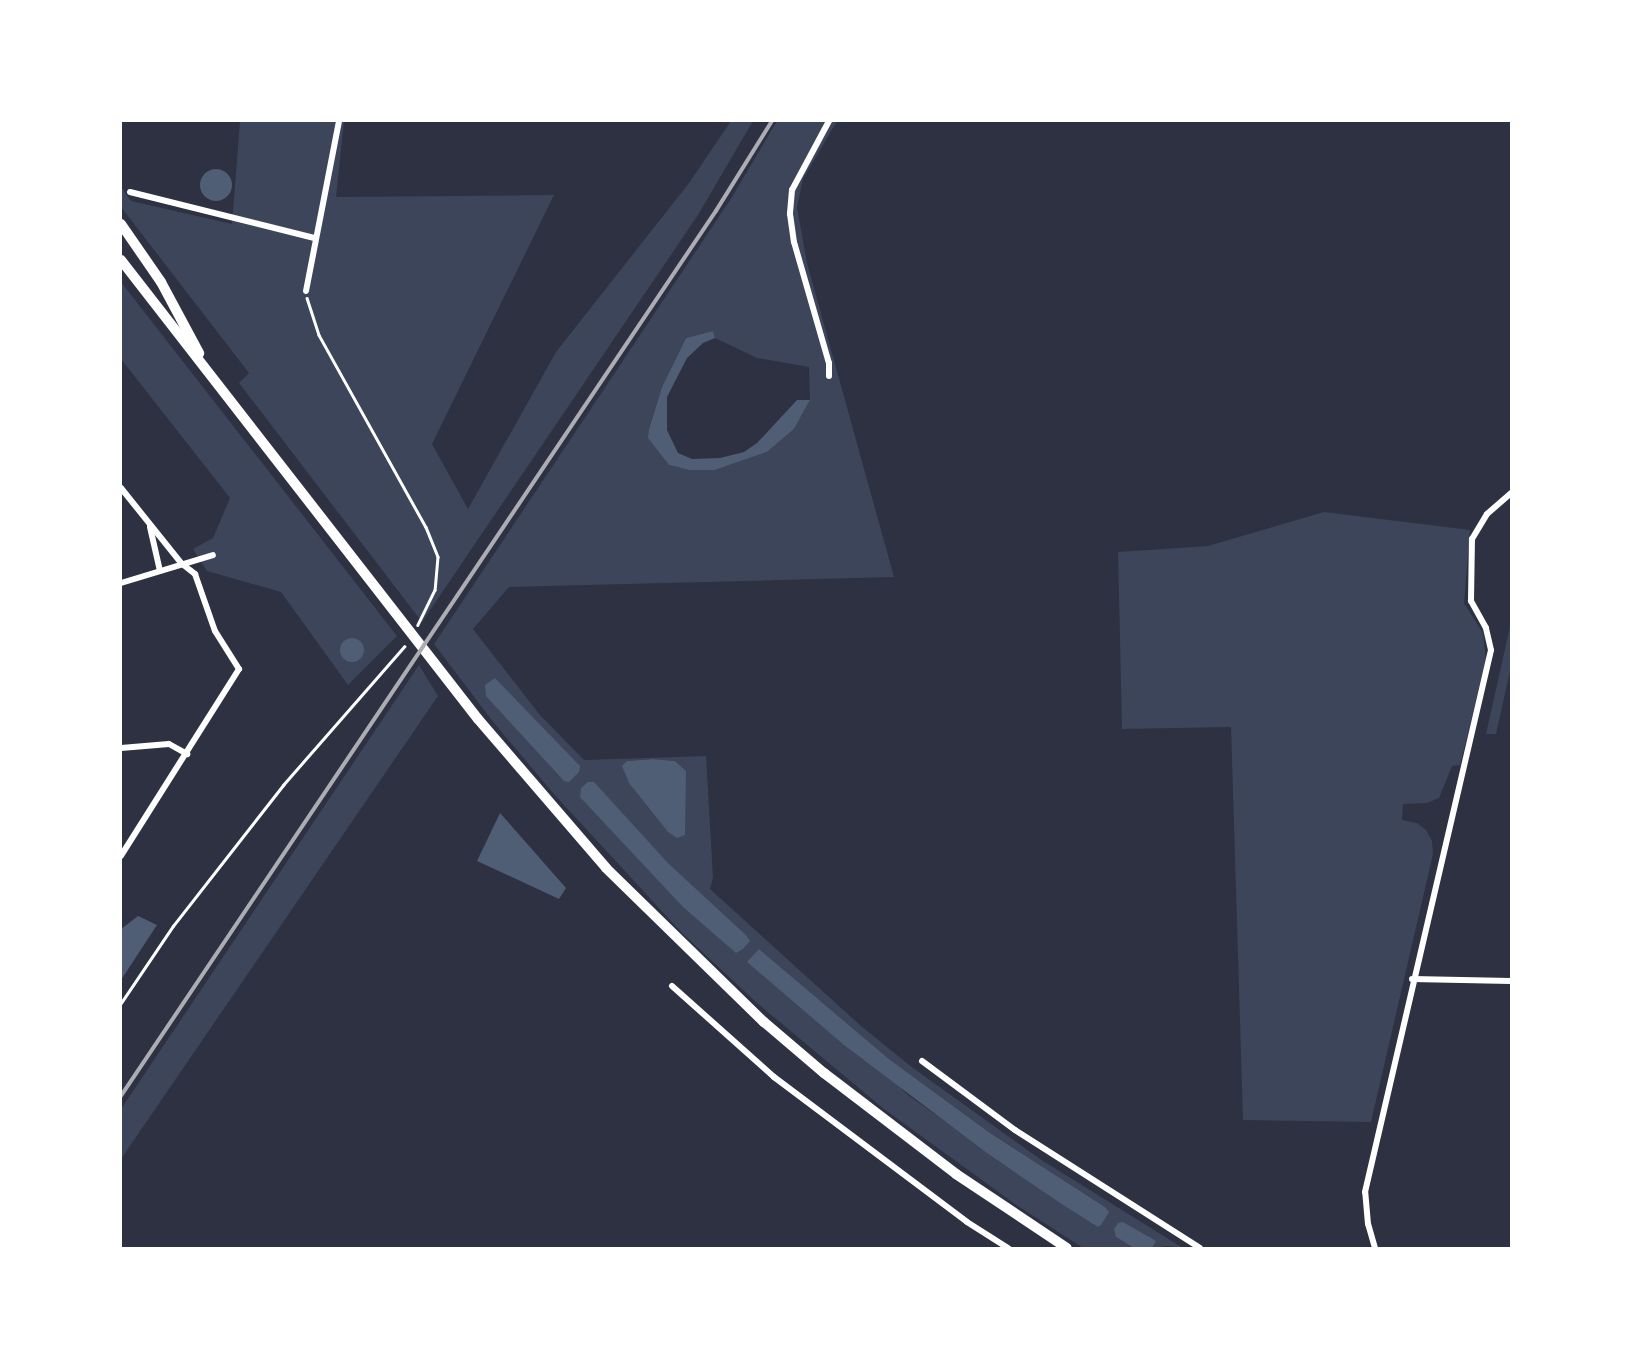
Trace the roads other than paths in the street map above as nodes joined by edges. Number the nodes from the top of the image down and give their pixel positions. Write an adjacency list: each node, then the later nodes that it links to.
1 (339, 121): 5 (street)
2 (829, 121): 8 (street)
3 (130, 192): 5 (street)
4 (121, 224): 9 (highway)
5 (314, 238): 7 (street)
6 (121, 260): 9 (highway)
7 (306, 291)
8 (829, 376)
9 (215, 382): 26 (highway)
10 (121, 488): 12 (street)
11 (1511, 493): 20 (street)
12 (149, 525): 14 (street); 15 (street)
13 (213, 555): 14 (street)
14 (181, 563): 15 (street); 18 (street)
15 (160, 571): 16 (street)
16 (121, 583)
17 (121, 748): 18 (street)
18 (187, 754): 19 (street)
19 (121, 856)
20 (1412, 979): 21 (street); 24 (street)
21 (1511, 981)
22 (672, 986): 25 (street)
23 (922, 1061): 27 (street)
24 (1371, 1239): 28 (street); 29 (street)
25 (1008, 1248)
26 (1067, 1248)
27 (1200, 1248)
28 (1369, 1248)
29 (1375, 1248)

